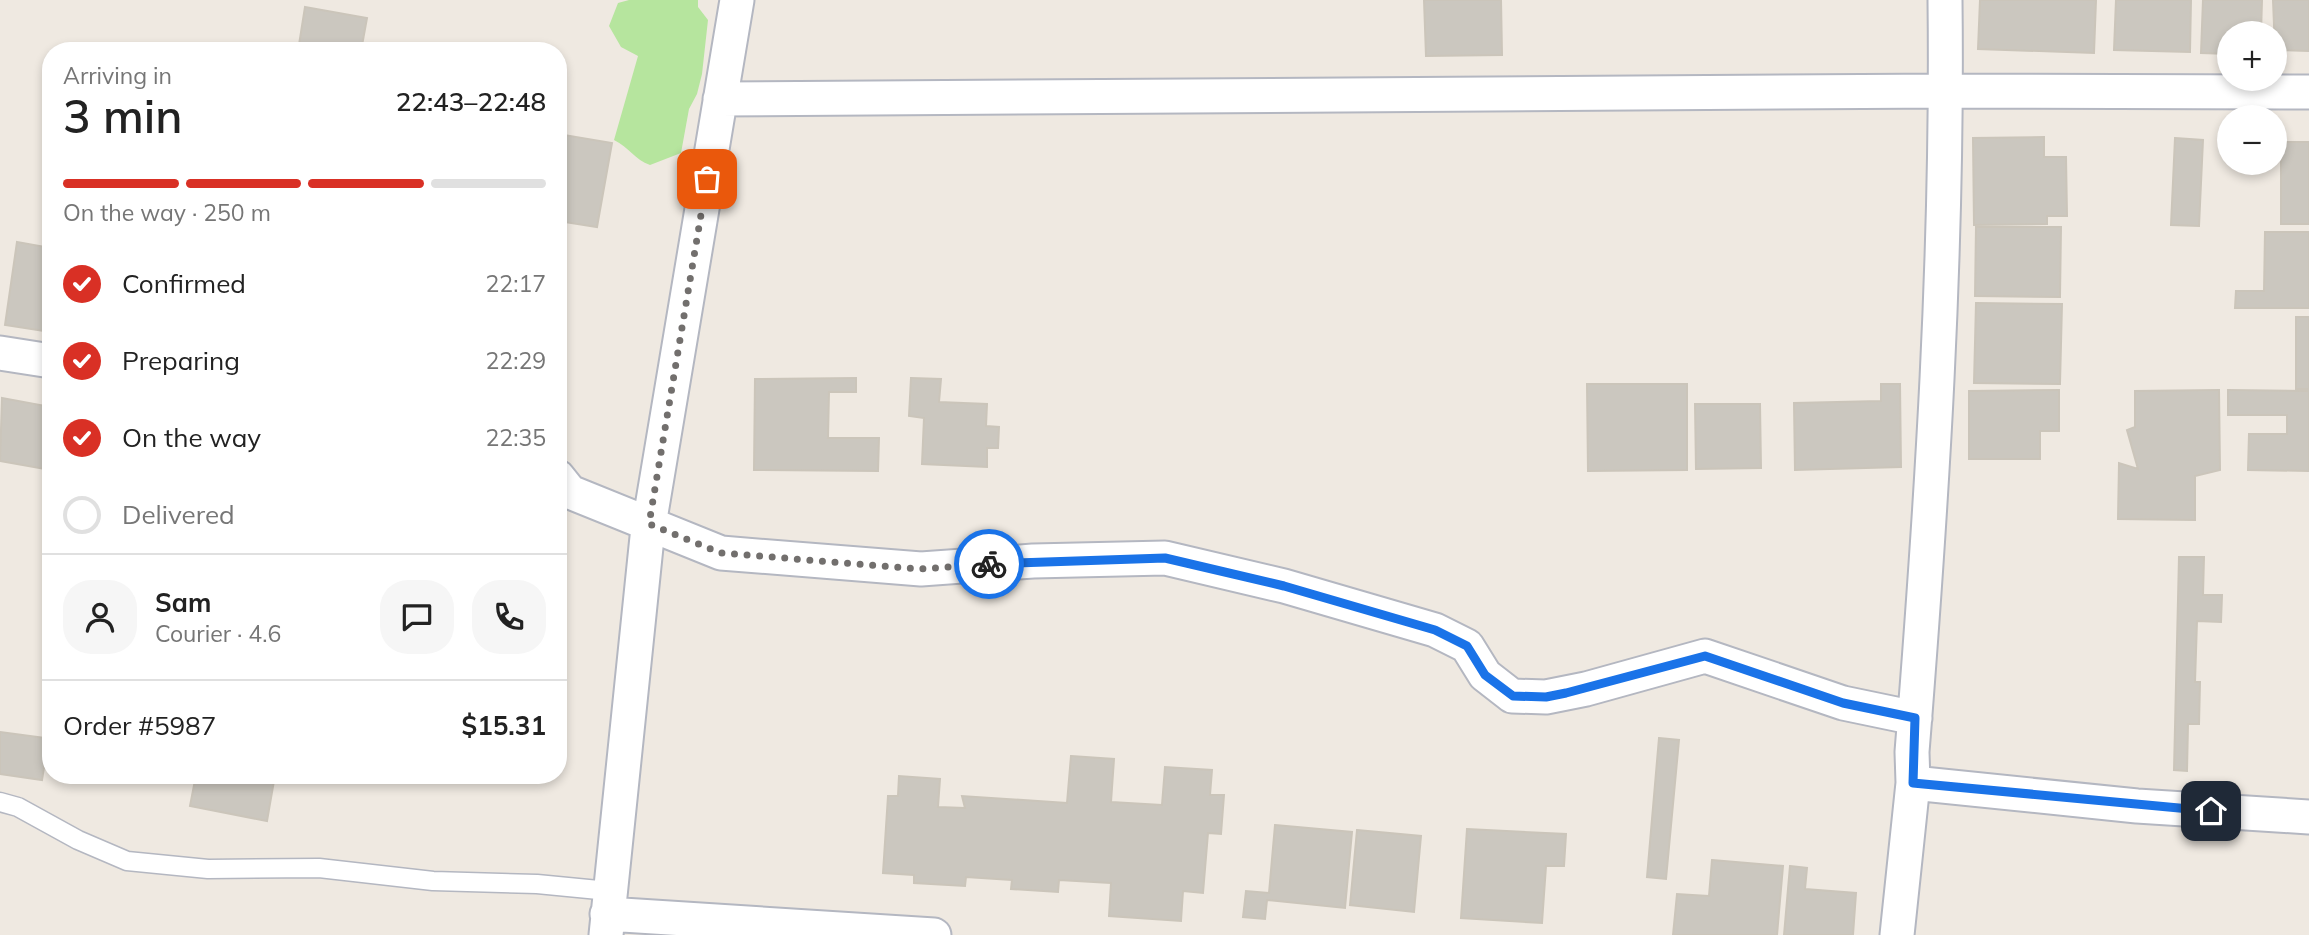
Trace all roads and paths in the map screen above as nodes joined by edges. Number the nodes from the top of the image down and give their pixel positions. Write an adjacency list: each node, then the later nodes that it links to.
1 (737, 0): 5 (street)
2 (1945, 0): 3 (street)
3 (1946, 91): 4 (street); 5 (street); 10 (street)
4 (2309, 92)
5 (720, 99): 9 (street)
6 (0, 353): 7 (street)
7 (42, 360)
8 (567, 488): 9 (street)
9 (649, 524): 10 (street); 14 (street)
10 (1915, 718): 11 (street)
11 (1913, 783): 13 (street); 16 (street)
12 (0, 802): 14 (lane)
13 (2309, 817)
14 (607, 913): 15 (street)
15 (934, 935)
16 (1897, 935)

